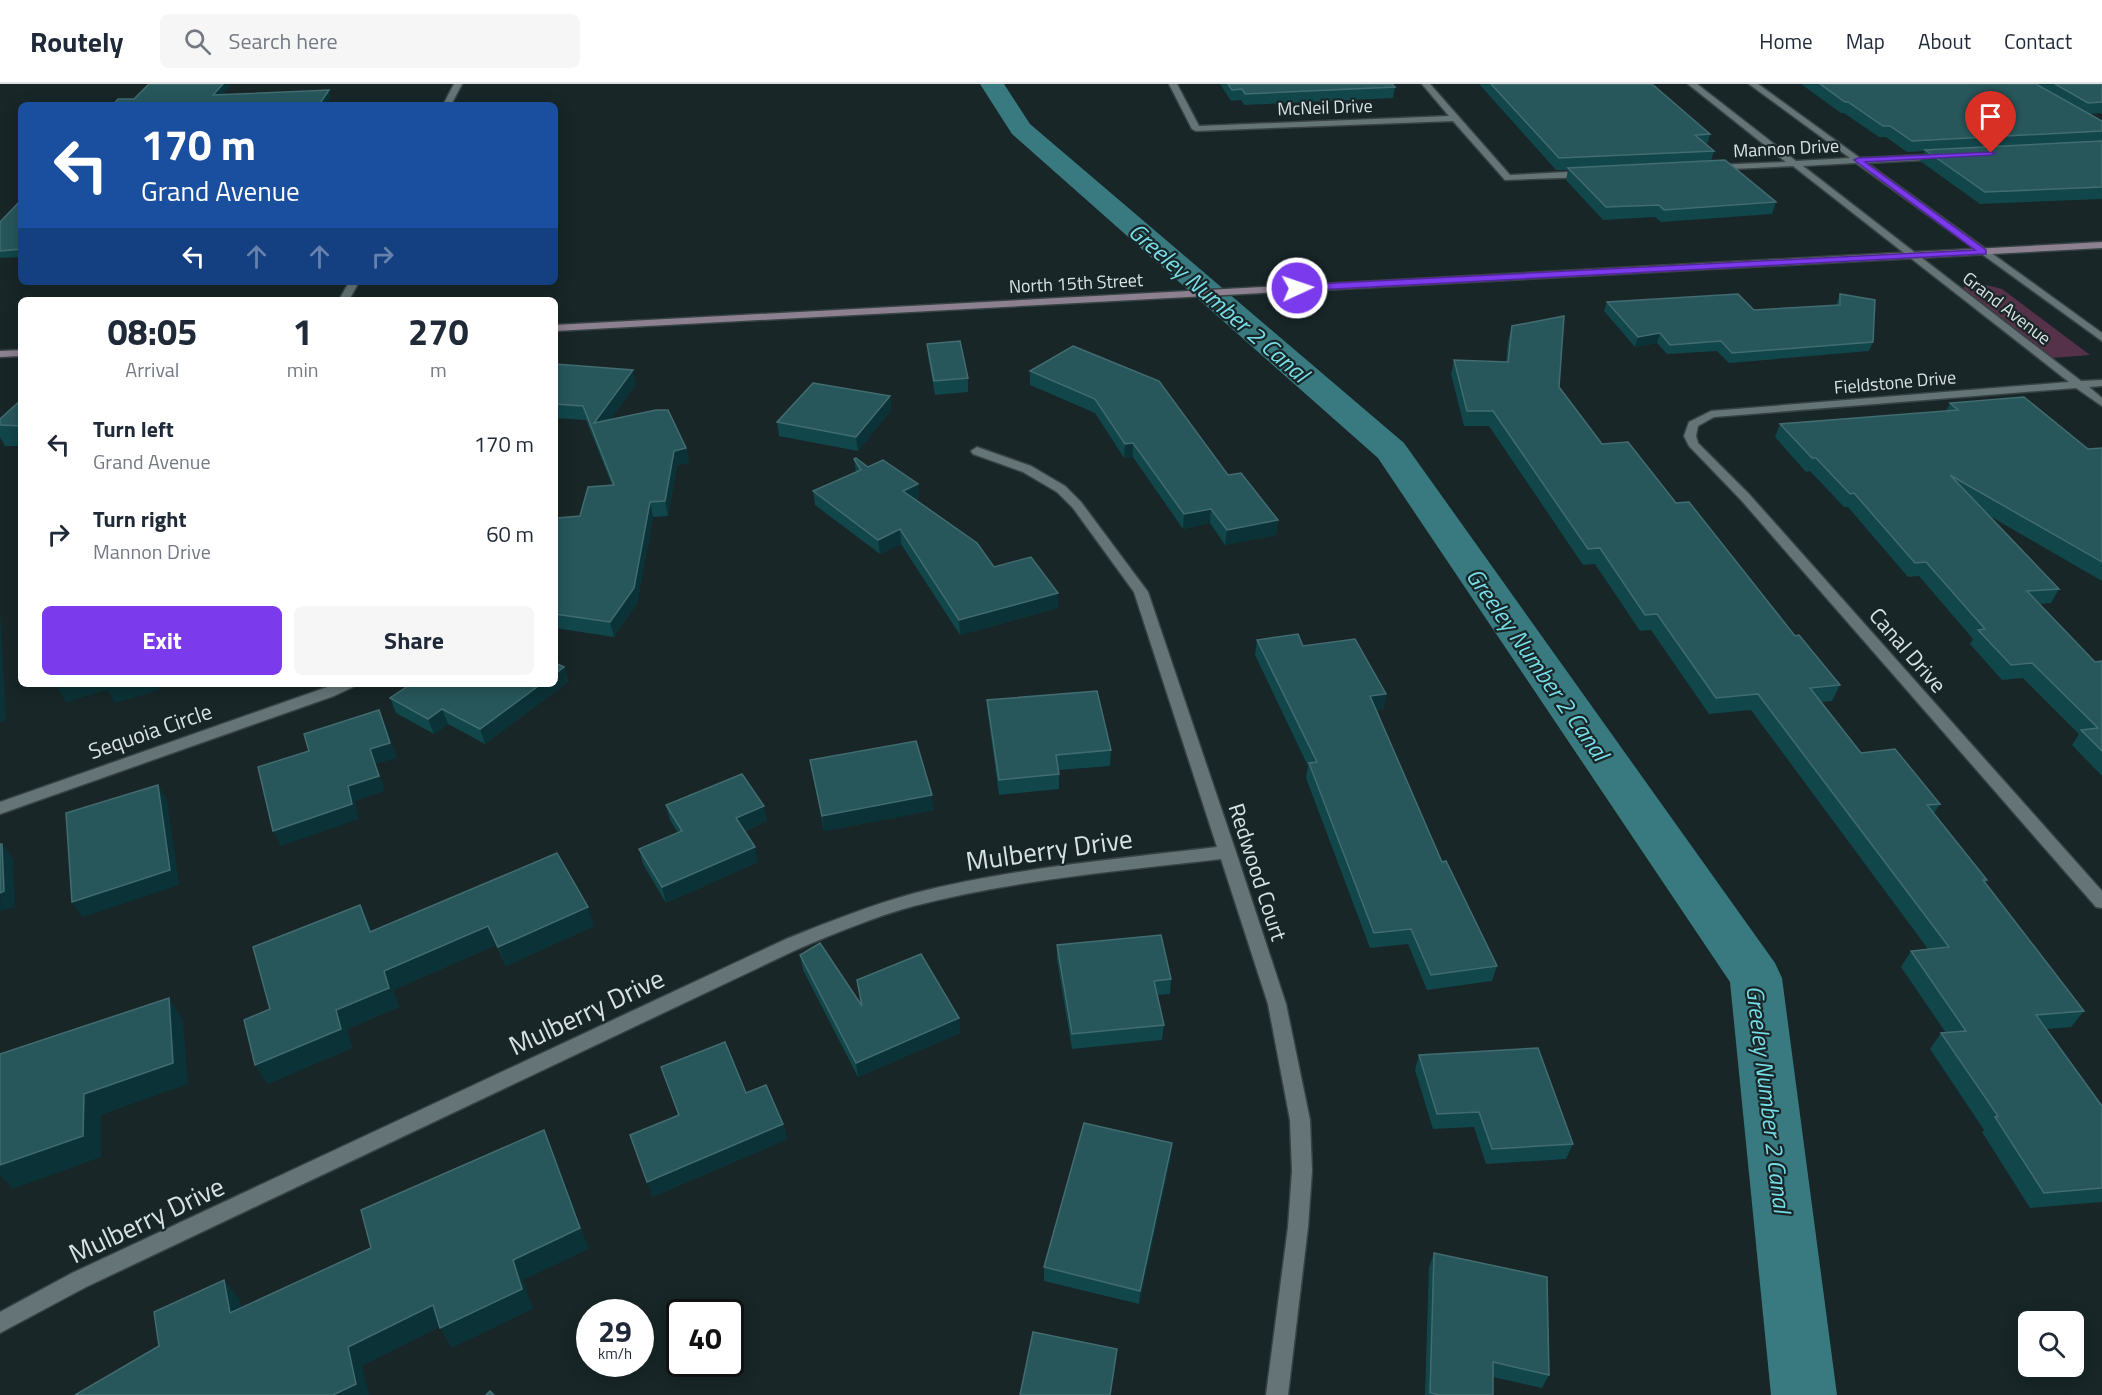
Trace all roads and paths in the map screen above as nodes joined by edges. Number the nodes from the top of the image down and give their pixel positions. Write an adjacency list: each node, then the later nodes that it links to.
1 (458, 84): 6 (street)
2 (1173, 84): 7 (street, McNeil Drive)
3 (1426, 84): 7 (street)
4 (1692, 84): 10 (street, Grand Avenue)
5 (1753, 84): 9 (street, Grand Avenue)
6 (449, 102)
7 (1456, 118): 12 (street)
8 (1951, 155): 9 (street, Mannon Drive)
9 (1858, 160): 10 (street, Mannon Drive); 14 (street, Grand Avenue)
10 (1794, 164): 11 (street, Mannon Drive); 15 (street, Grand Avenue)
11 (1698, 168)
12 (1592, 174)
13 (2102, 245): 14 (street, North 15th Street)
14 (1983, 252): 15 (street, North 15th Street); 17 (street, Grand Avenue)
15 (1913, 255): 16 (street, North 15th Street); 21 (street, Grand Avenue)
16 (558, 328)
17 (2102, 339)
18 (18, 353): 19 (street)
19 (0, 354)
20 (2102, 383): 21 (street, Fieldstone Drive)
21 (2079, 385): 22 (street, Grand Avenue); 23 (street, Fieldstone Drive)
22 (2102, 403)
23 (1693, 424): 28 (street, Canal Drive)
24 (977, 451): 27 (street, Redwood Court)
25 (342, 687): 26 (street, Sequoia Circle)
26 (0, 808)
27 (1228, 852): 29 (street, Mulberry Drive); 30 (street, Redwood Court)
28 (2102, 902)
29 (0, 1323)
30 (1277, 1395)

